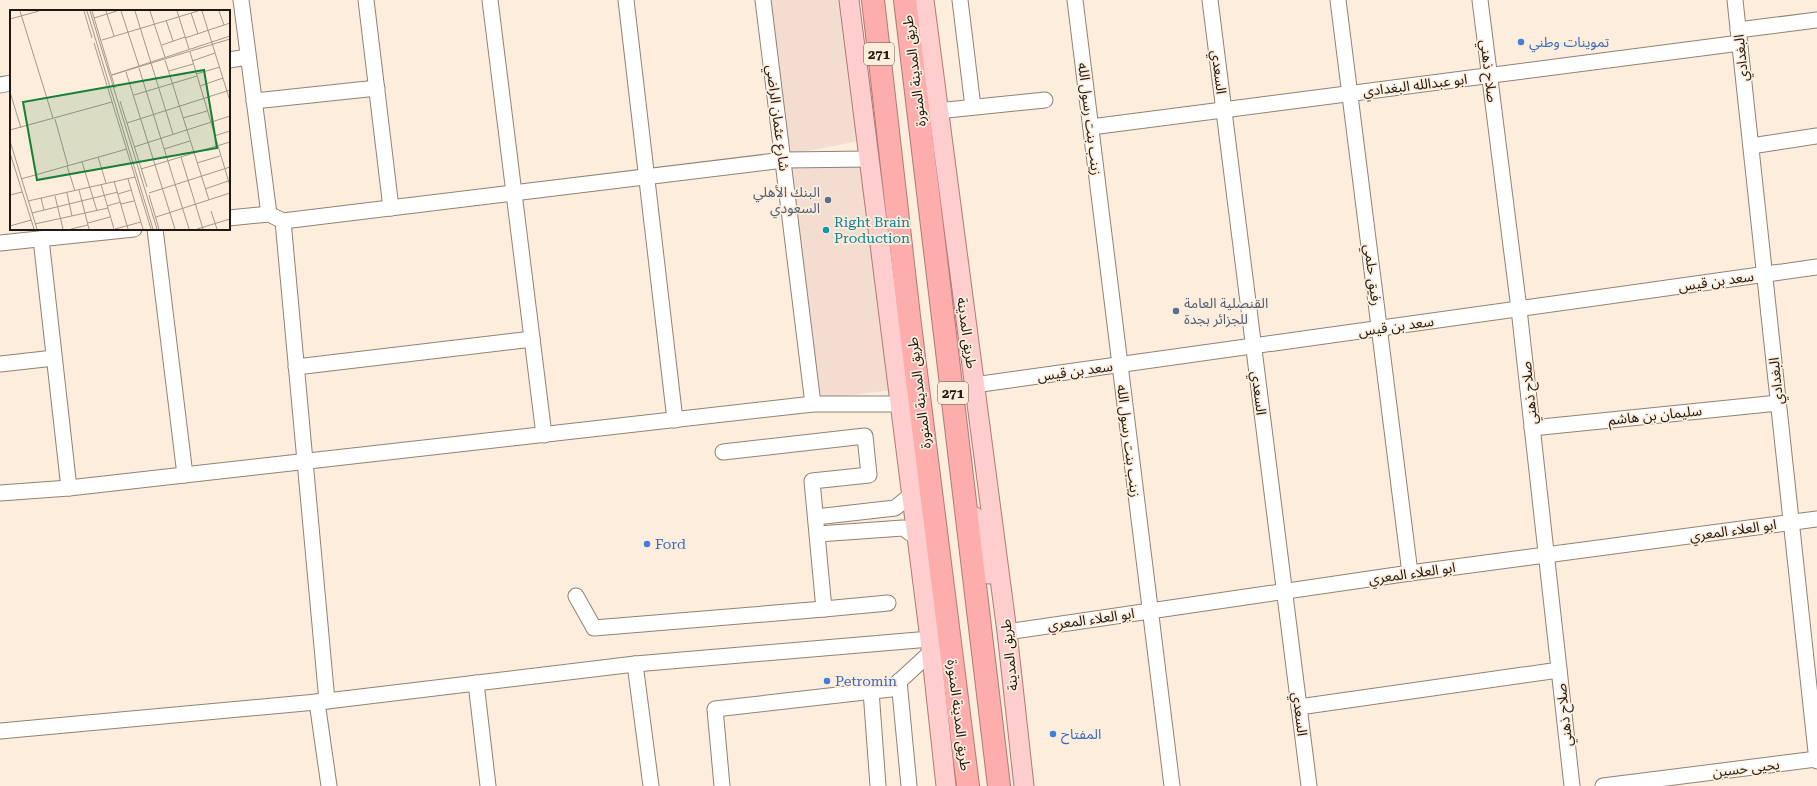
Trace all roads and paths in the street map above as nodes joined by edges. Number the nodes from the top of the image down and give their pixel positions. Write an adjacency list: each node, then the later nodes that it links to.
1 (241, 0): 18 (street)
2 (366, 0): 23 (street)
3 (490, 0): 36 (street)
4 (626, 0): 35 (street)
5 (763, 0): 34 (street, شارع عثمان الراضي)
6 (849, 0): 33 (main road)
7 (873, 0): 37 (highway, طريق المدينة المنورة / 271)
8 (906, 0): 64 (highway, طريق المدينة المنورة / 271)
9 (924, 0): 29 (main road, طريق المدينة)
10 (960, 0): 27 (street)
11 (1075, 0): 30 (street, زينب بنت رسول الله)
12 (1210, 0): 28 (street, السعدي)
13 (1338, 0): 24 (street, رفيق حلمي)
14 (1480, 0): 20 (street, صلاح ذهني)
15 (1735, 0): 17 (street, البغدادي)
16 (1817, 20): 17 (street, ابو عبدالله البغدادي)
17 (1739, 37): 20 (street, ابو عبدالله البغدادي); 32 (street, البغدادي)
18 (248, 58): 19 (street); 26 (street)
19 (230, 60)
20 (1490, 75): 24 (street, ابو عبدالله البغدادي); 48 (street, صلاح ذهني)
21 (10, 83): 22 (street)
22 (0, 84)
23 (377, 88): 26 (street); 38 (street)
24 (1350, 93): 28 (street, ابو عبدالله البغدادي); 49 (street, رفيق حلمي)
25 (1045, 100): 27 (street)
26 (254, 101): 39 (street)
27 (973, 107): 29 (street)
28 (1224, 110): 30 (street, ابو عبدالله البغدادي); 51 (street, السعدي)
29 (937, 111): 56 (main road, طريق المدينة)
30 (1090, 127): 54 (street, زينب بنت رسول الله)
31 (1817, 136): 32 (street)
32 (1751, 146): 47 (street, البغدادي)
33 (869, 159): 34 (street); 59 (main road)
34 (784, 160): 35 (street); 58 (street, شارع عثمان الراضي)
35 (646, 177): 36 (street); 60 (street)
36 (514, 193): 38 (street); 50 (street)
37 (895, 198): 74 (main road); 102 (highway, طريق المدينة المنورة / 271)
38 (391, 208): 41 (street)
39 (269, 214): 40 (street); 41 (street)
40 (230, 218)
41 (283, 221): 55 (street)
42 (125, 230): 44 (street)
43 (155, 230): 66 (street)
44 (41, 239): 45 (street); 52 (street)
45 (0, 243)
46 (1817, 267): 47 (street, سعد بن قيس)
47 (1764, 274): 48 (street, سعد بن قيس); 57 (street, البغدادي)
48 (1519, 308): 49 (street, سعد بن قيس); 61 (street, صلاح ذهني)
49 (1380, 328): 51 (street, سعد بن قيس); 76 (street, رفيق حلمي)
50 (532, 339): 55 (street); 62 (street)
51 (1253, 346): 54 (street, سعد بن قيس); 77 (street, السعدي)
52 (54, 358): 53 (street); 67 (street)
53 (0, 364)
54 (1120, 364): 56 (street, سعد بن قيس); 81 (street, زينب بنت رسول الله)
55 (296, 367): 65 (street)
56 (974, 385): 82 (main road, طريق المدينة)
57 (1778, 403): 61 (street, سليمان بن هاشم); 72 (street, البغدادي)
58 (813, 404): 59 (street); 60 (street)
59 (900, 404): 69 (main road)
60 (675, 420): 62 (street)
61 (1532, 428): 75 (street, صلاح ذهني)
62 (544, 435): 65 (street)
63 (723, 452): 70 (street)
64 (960, 454): 86 (main road); 103 (highway, طريق المدينة المنورة / 271)
65 (305, 462): 66 (street); 91 (street)
66 (185, 475): 67 (street)
67 (69, 488): 68 (street)
68 (0, 493)
69 (911, 495): 70 (street); 74 (main road)
70 (816, 517): 73 (street)
71 (1817, 519): 72 (street, ابو العلاء المعري)
72 (1791, 523): 75 (street, ابو العلاء المعري); 84 (street, البغدادي)
73 (818, 534): 74 (street); 80 (street)
74 (915, 534): 83 (main road)
75 (1546, 555): 76 (street, ابو العلاء المعري); 87 (street, صلاح ذهني)
76 (1410, 573): 77 (street, ابو العلاء المعري)
77 (1284, 591): 81 (street, ابو العلاء المعري); 92 (street, السعدي)
78 (576, 596): 80 (street)
79 (888, 603): 80 (street)
80 (824, 609)
81 (1150, 610): 82 (street, ابو العلاء المعري); 105 (street, زينب بنت رسول الله)
82 (1007, 632): 86 (main road, طريق المدينة)
83 (930, 645): 85 (street); 88 (street); 101 (main road)
84 (1812, 660): 94 (street, البغدادي)
85 (635, 664): 89 (street); 97 (street)
86 (1010, 665): 104 (main road, طريق المدينة)
87 (1559, 670): 92 (street); 107 (street, صلاح ذهني)
88 (899, 681): 90 (street); 100 (street)
89 (476, 683): 91 (street); 96 (street)
90 (871, 691): 98 (street); 99 (street)
91 (322, 701): 93 (street); 95 (street)
92 (1299, 707): 106 (street, السعدي)
93 (0, 731)
94 (1817, 760): 108 (street, يحيى حسين)
95 (329, 786)
96 (488, 786)
97 (651, 786)
98 (722, 786)
99 (878, 786)
100 (909, 786)
101 (946, 786)
102 (968, 786)
103 (999, 786)
104 (1024, 786)
105 (1172, 786)
106 (1309, 786)
107 (1572, 786)
108 (1603, 786)

